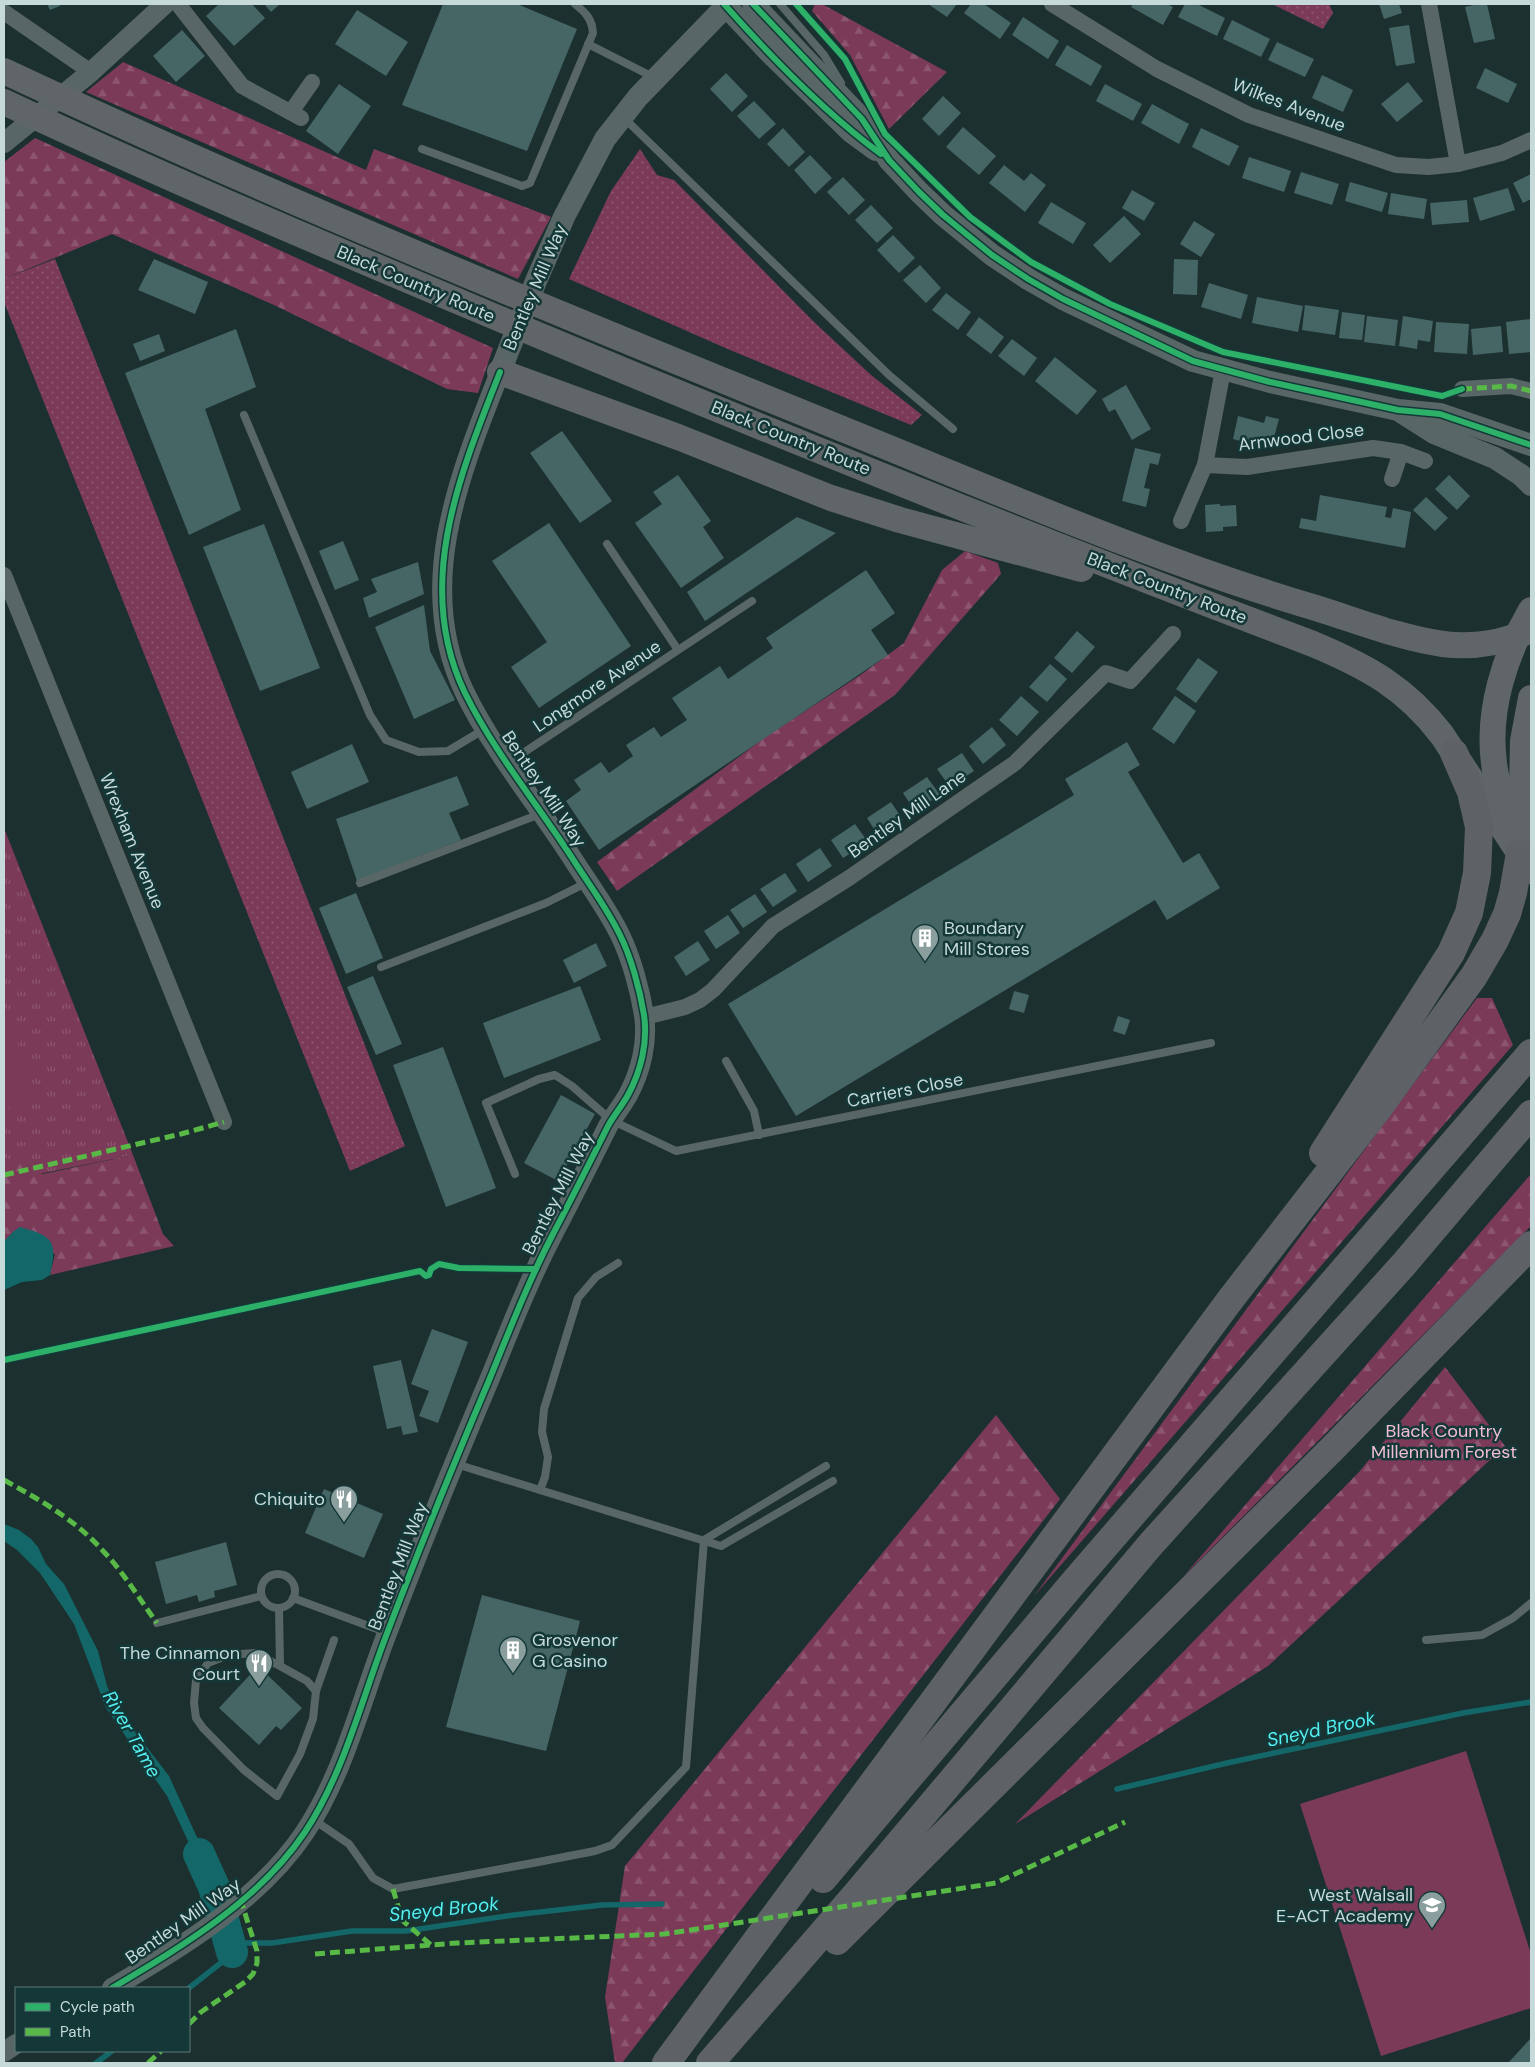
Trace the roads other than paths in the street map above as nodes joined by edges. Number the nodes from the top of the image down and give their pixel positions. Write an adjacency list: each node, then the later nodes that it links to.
1 (165, 4): 12 (street)
2 (178, 4): 14 (street)
3 (575, 4): 10 (lane)
4 (726, 4): 13 (main road, Bentley Mill Way); 21 (main road)
5 (753, 4): 17 (main road)
6 (780, 4): 17 (lane)
7 (1052, 4): 22 (street, Wilkes Avenue)
8 (1429, 4): 22 (street)
9 (4, 12): 12 (street)
10 (588, 44): 13 (lane); 20 (lane)
11 (4, 71): 43 (highway, Black Country Route)
12 (85, 77): 19 (street)
13 (655, 78): 16 (main road, Bentley Mill Way)
14 (312, 82)
15 (4, 102): 40 (highway, Black Country Route)
16 (622, 116): 23 (main road, Bentley Mill Way); 29 (lane)
17 (862, 119): 21 (main road)
18 (1531, 140): 22 (street, Wilkes Avenue)
19 (4, 143)
20 (422, 149)
21 (889, 160): 24 (main road)
22 (1458, 164)
23 (504, 363): 40 (highway); 46 (street, Bentley Mill Way)
24 (1224, 370): 27 (main road); 33 (street, Arnwood Close)
25 (1462, 389): 26 (street)
26 (1531, 391)
27 (1398, 410): 30 (main road); 35 (main road)
28 (244, 415): 46 (lane)
29 (953, 429)
30 (1531, 446)
31 (1401, 452): 32 (street, Arnwood Close); 33 (street, Arnwood Close); 34 (street)
32 (1425, 461)
33 (1205, 465): 36 (street, Arnwood Close)
34 (1392, 479)
35 (1531, 485)
36 (1181, 522)
37 (607, 544): 44 (lane, Longmore Avenue)
38 (4, 575): 60 (street, Wrexham Avenue)
39 (752, 601): 44 (lane, Longmore Avenue)
40 (1207, 604): 47 (highway, Black Country Route)
41 (1531, 610): 43 (highway)
42 (1173, 634): 54 (street, Bentley Mill Lane)
43 (1524, 634): 50 (highway)
44 (678, 650): 48 (lane, Longmore Avenue)
45 (1531, 698): 50 (highway)
46 (485, 729): 48 (street, Bentley Mill Way)
47 (1454, 753): 50 (highway, Black Country Route); 65 (highway)
48 (508, 763): 49 (street, Bentley Mill Way)
49 (542, 813): 51 (street, Bentley Mill Way); 52 (lane)
50 (1523, 857): 65 (highway)
51 (588, 882): 53 (lane); 54 (street, Bentley Mill Way)
52 (360, 883)
53 (381, 967)
54 (645, 1017): 59 (street, Bentley Mill Way)
55 (1211, 1043): 61 (lane, Carriers Close)
56 (1531, 1053): 85 (highway)
57 (726, 1061): 61 (lane)
58 (1531, 1114): 86 (highway)
59 (611, 1120): 61 (lane, Carriers Close); 62 (lane, Carriers Close); 66 (street, Bentley Mill Way)
60 (224, 1122)
61 (759, 1134)
62 (515, 1174)
63 (1531, 1245): 87 (highway)
64 (618, 1263): 69 (lane)
65 (1230, 1300): 85 (highway)
66 (454, 1464): 69 (lane); 76 (street, Bentley Mill Way)
67 (826, 1466): 70 (lane)
68 (833, 1481): 70 (lane)
69 (540, 1490): 70 (lane)
70 (704, 1540): 81 (lane)
71 (262, 1596): 72 (lane); 74 (lane); 75 (lane)
72 (293, 1598): 74 (lane); 76 (lane)
73 (1531, 1603): 78 (lane)
74 (279, 1608): 79 (lane)
75 (157, 1623)
76 (387, 1633): 81 (street, Bentley Mill Way)
77 (334, 1640): 80 (lane)
78 (1426, 1640)
79 (280, 1666): 80 (lane); 80 (lane)
80 (316, 1692)
81 (313, 1819): 82 (street, Bentley Mill Way)
82 (114, 1987)
83 (15, 2045): 84 (street)
84 (4, 2052)
85 (666, 2063)
86 (710, 2063)
87 (715, 2063)

